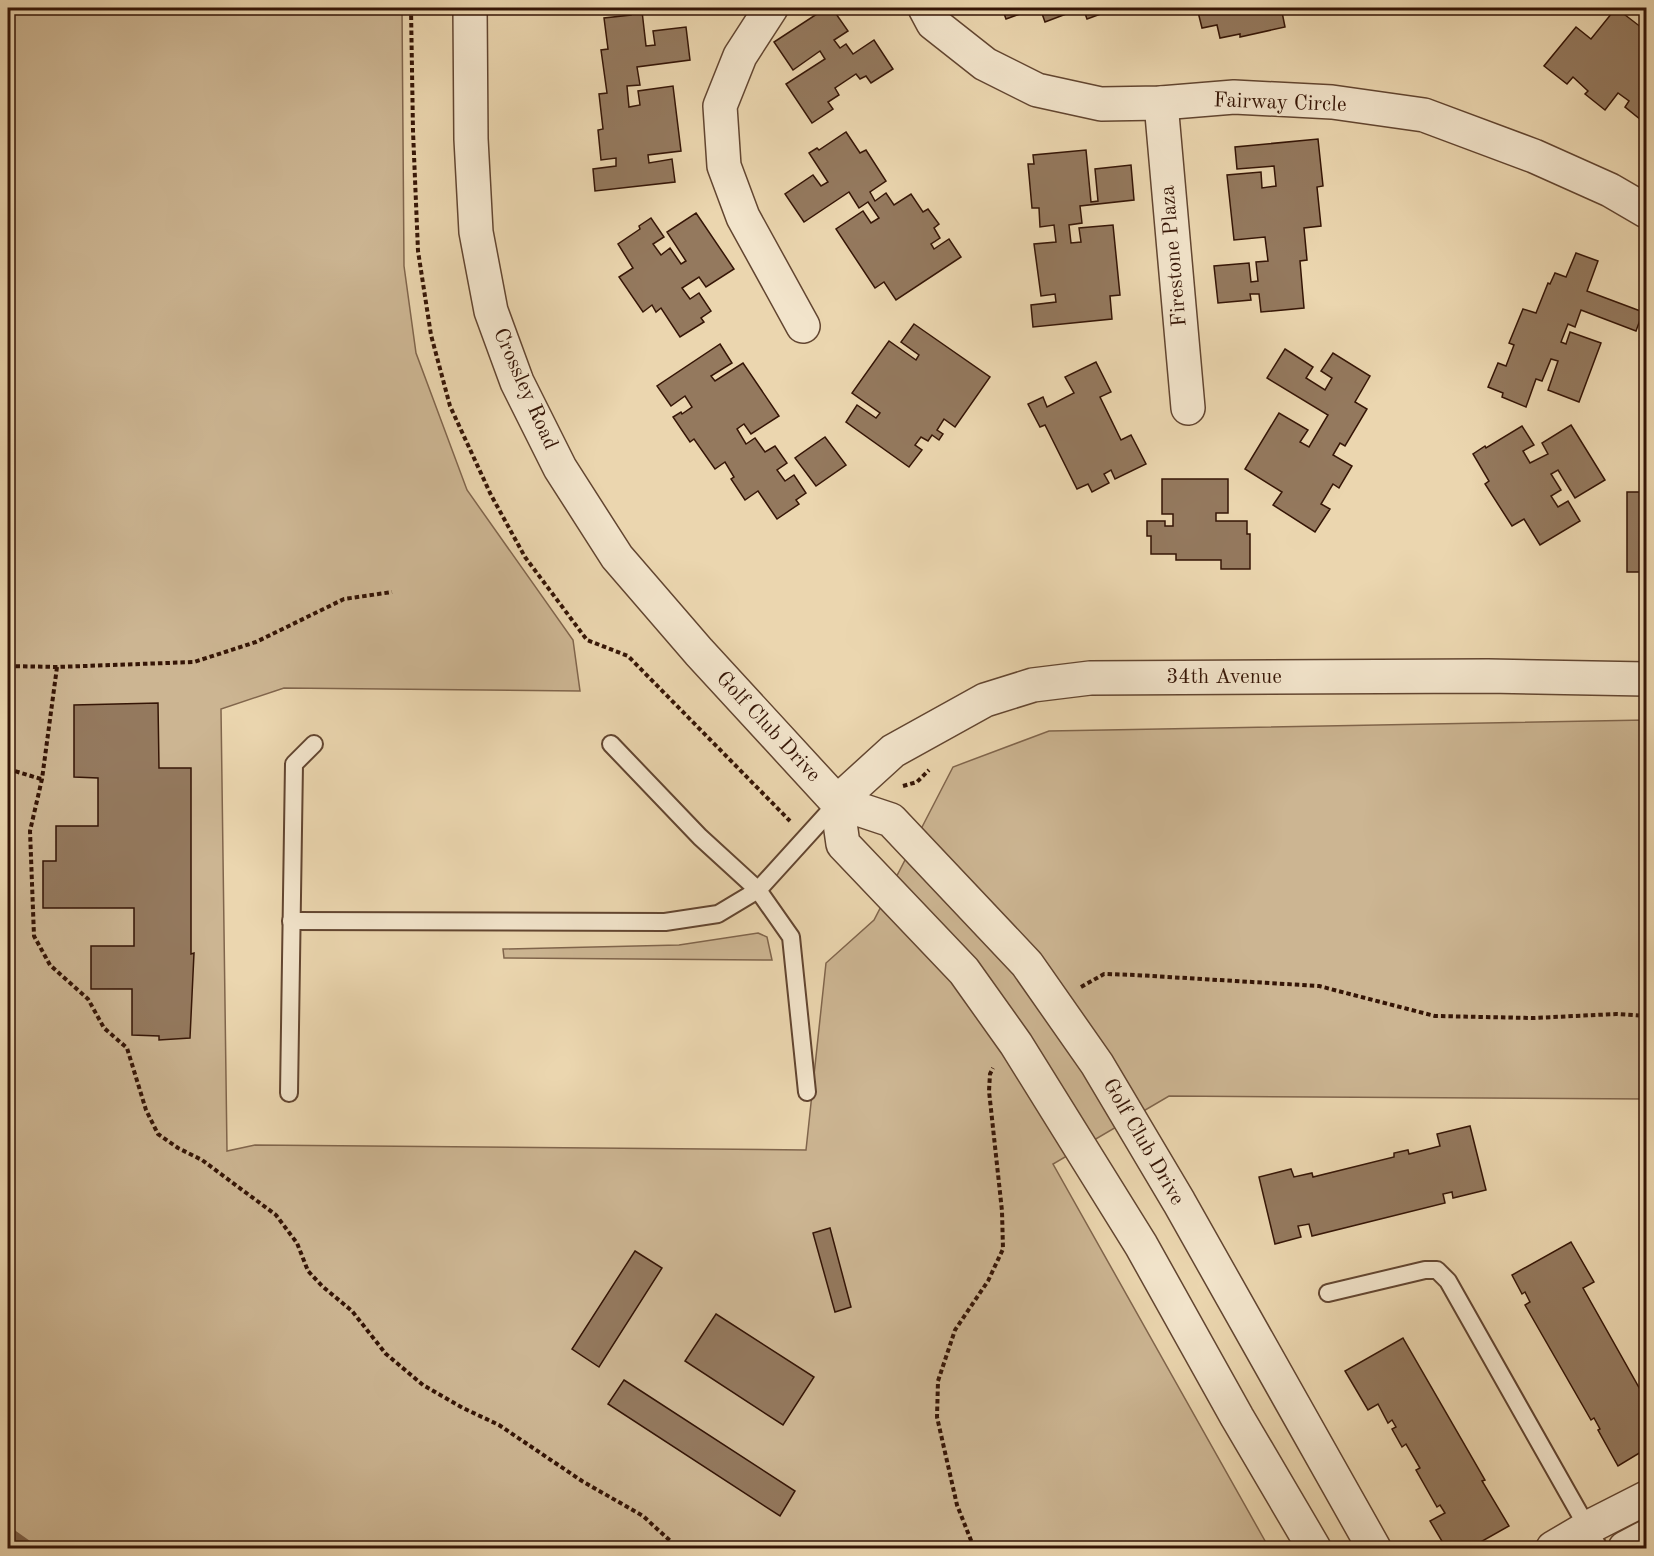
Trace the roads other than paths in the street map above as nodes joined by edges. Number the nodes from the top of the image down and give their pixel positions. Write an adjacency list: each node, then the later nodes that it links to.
1 (470, 8): 8 (street, Crossley Road)
2 (771, 8): 6 (street)
3 (925, 8): 4 (street, Fairway Circle)
4 (1161, 103): 5 (street, Fairway Circle); 7 (street, Firestone Plaza)
5 (1647, 211)
6 (804, 326)
7 (1188, 408)
8 (699, 652): 12 (street, Golf Club Drive)
9 (1647, 679): 12 (street, 34th Avenue)
10 (314, 744): 14 (lane)
11 (611, 744): 13 (lane)
12 (837, 802): 13 (lane); 21 (street, Golf Club Drive); 22 (street, Golf Club Drive)
13 (758, 890): 14 (lane); 15 (lane)
14 (291, 921): 16 (lane)
15 (807, 1092)
16 (289, 1093)
17 (1328, 1293): 20 (lane)
18 (1647, 1498): 20 (street)
19 (1647, 1537): 24 (street)
20 (1593, 1538): 23 (street)
21 (1314, 1548)
22 (1374, 1548)
23 (1553, 1548)
24 (1625, 1548)

